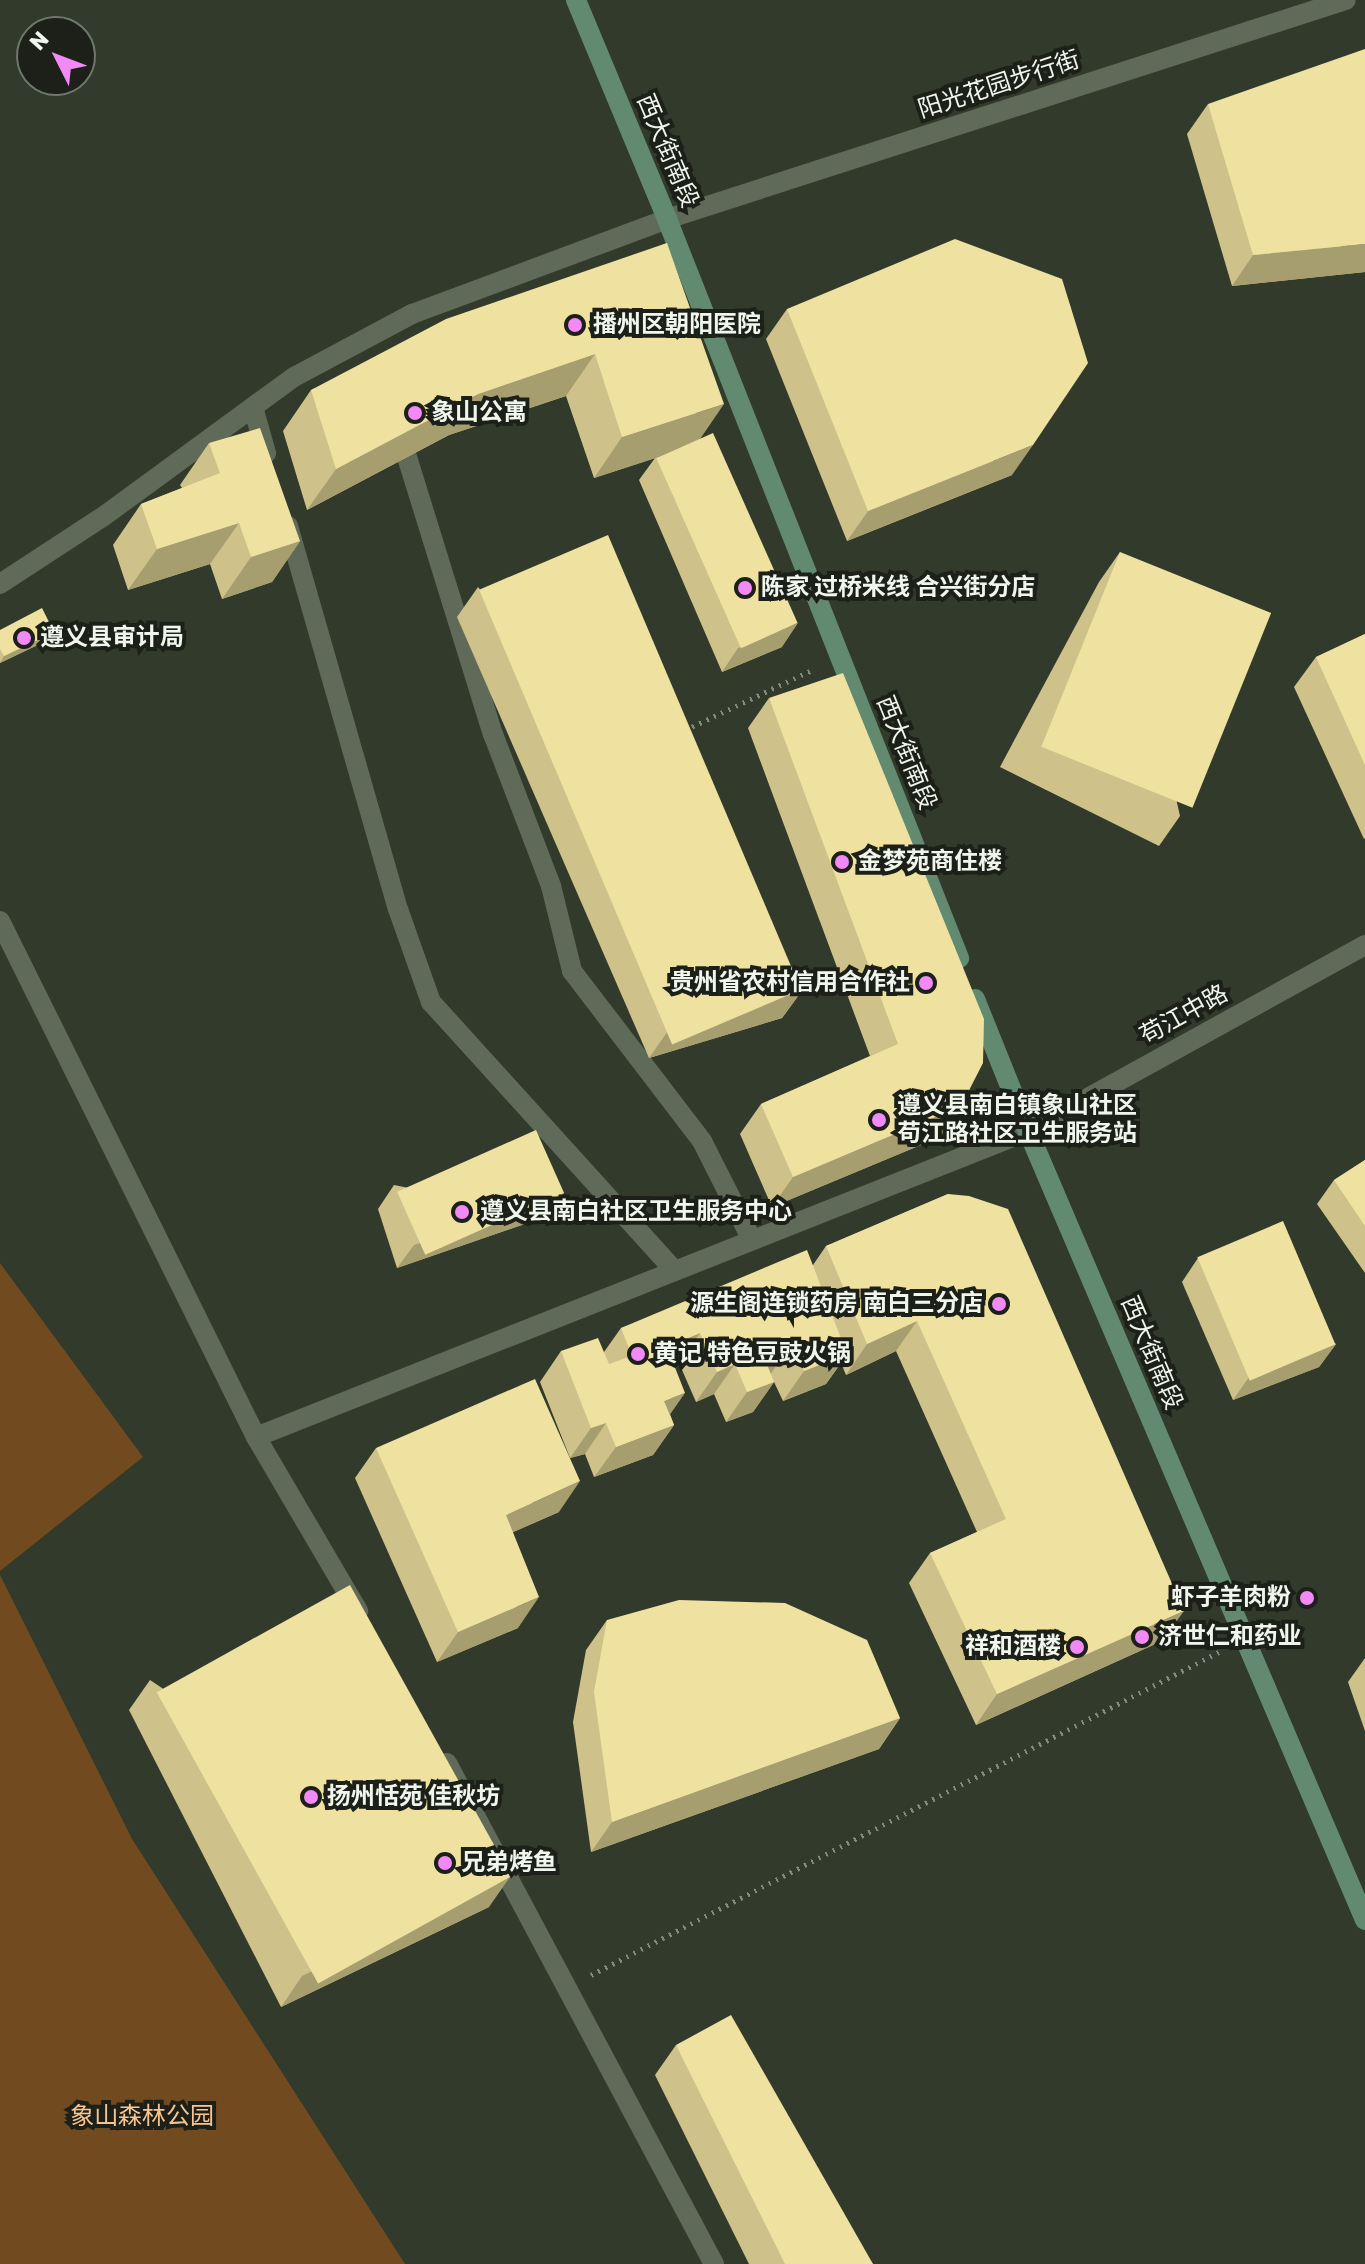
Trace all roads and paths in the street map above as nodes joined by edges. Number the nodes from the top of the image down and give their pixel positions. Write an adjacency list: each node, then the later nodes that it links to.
1 (576, 0): 3 (main road, 西大街南段)
2 (1346, 0): 3 (street, 阳光花园步行街)
3 (667, 219): 4 (street, 阳光花园步行街); 9 (main road, 西大街南段)
4 (253, 407): 6 (street); 8 (street, 阳光花园步行街)
5 (407, 457): 14 (street)
6 (271, 468)
7 (284, 513): 15 (street)
8 (0, 584)
9 (840, 657): 10 (path); 13 (main road, 西大街南段)
10 (676, 734)
11 (0, 921): 16 (street)
12 (1365, 945): 13 (street, 苟江中路)
13 (1028, 1131): 14 (street, 苟江中路); 18 (main road, 西大街南段)
14 (752, 1240): 15 (street, 苟江中路)
15 (675, 1271): 16 (street, 苟江中路)
16 (256, 1437): 17 (street)
17 (368, 1627)
18 (1245, 1639): 20 (main road, 西大街南段); 21 (path)
19 (439, 1750): 21 (street)
20 (1365, 1920)
21 (568, 1986): 22 (street)
22 (714, 2264)

